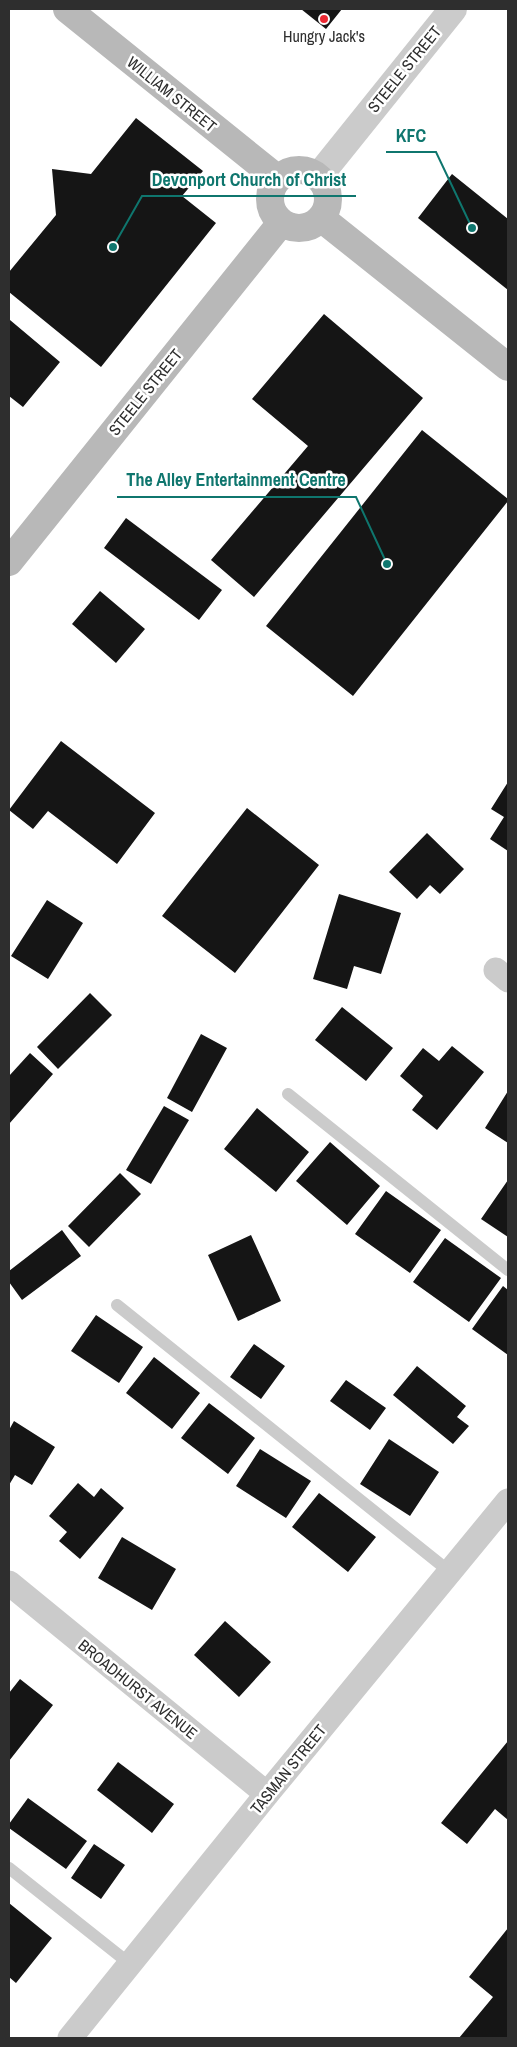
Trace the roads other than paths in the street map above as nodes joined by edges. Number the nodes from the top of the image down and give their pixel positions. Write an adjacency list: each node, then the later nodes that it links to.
1 (67, 9): 4 (main road, WILLIAM STREET)
2 (454, 9): 3 (street, STEELE STREET)
3 (318, 177): 4 (main road); 5 (main road)
4 (278, 179): 6 (main road)
5 (321, 218): 6 (main road); 7 (main road)
6 (282, 222): 8 (main road, STEELE STREET)
7 (508, 367)
8 (9, 562)
9 (288, 1094): 10 (lane)
10 (508, 1270)
11 (117, 1305): 13 (lane)
12 (508, 1501): 13 (street, TASMAN STREET)
13 (450, 1572): 15 (street, TASMAN STREET)
14 (9, 1583): 15 (street, BROADHURST AVENUE)
15 (267, 1794): 17 (street, TASMAN STREET)
16 (9, 1868): 17 (lane)
17 (130, 1964): 18 (street, TASMAN STREET)
18 (70, 2038)

